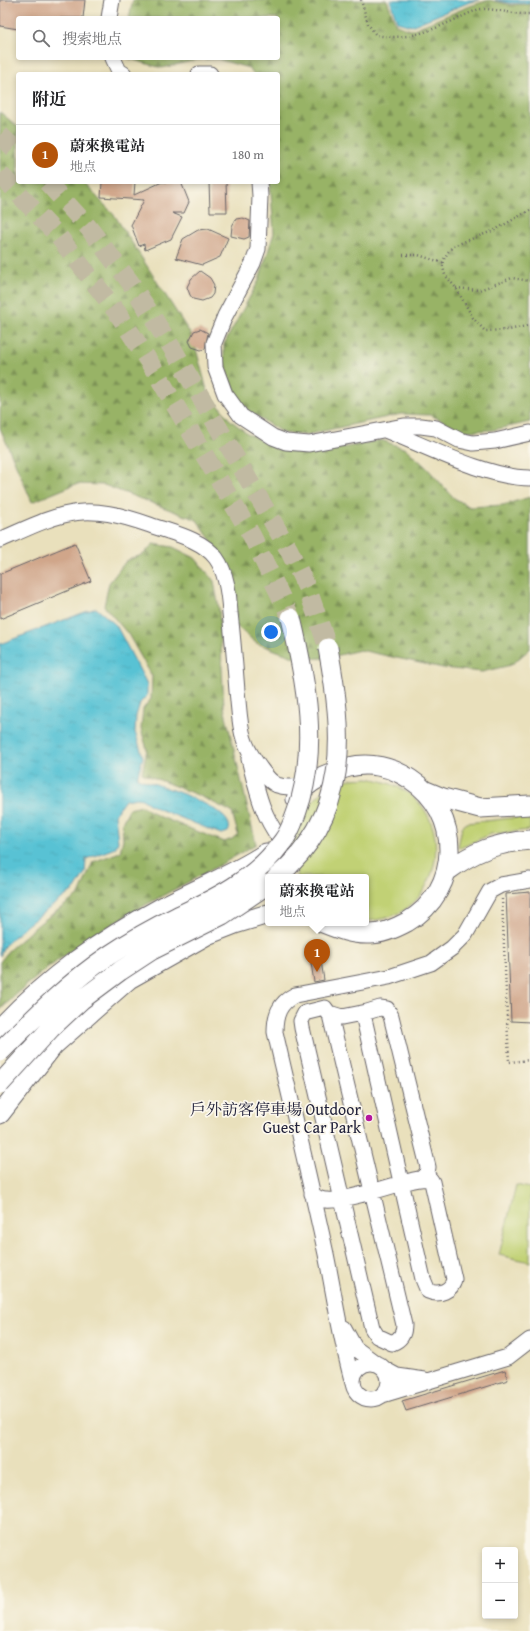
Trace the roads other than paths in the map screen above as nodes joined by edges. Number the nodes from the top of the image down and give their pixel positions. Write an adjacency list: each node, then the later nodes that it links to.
1 (112, 0): 2 (street)
2 (109, 16)
3 (114, 60): 4 (street)
4 (121, 72)
5 (259, 184): 6 (street)
6 (385, 429): 7 (street); 8 (street)
7 (530, 433)
8 (530, 478)
9 (0, 540): 12 (street)
10 (291, 618): 28 (main road, bridge)
11 (328, 648): 19 (main road, bridge)
12 (244, 739): 13 (street); 16 (street)
13 (310, 783): 14 (main road); 16 (main road)
14 (426, 791): 15 (main road); 18 (main road)
15 (530, 805)
16 (280, 840): 20 (main road); 27 (main road)
17 (530, 840): 18 (main road)
18 (446, 872): 24 (main road)
19 (280, 874)
20 (283, 874)
21 (530, 880): 34 (street)
22 (265, 886): 29 (main road, bridge)
23 (265, 915): 30 (main road)
24 (330, 926)
25 (367, 1012): 26 (street); 31 (street); 32 (street)
26 (329, 1013): 33 (street); 35 (street)
27 (0, 1028)
28 (0, 1052)
29 (0, 1084)
30 (0, 1114)
31 (421, 1179): 32 (street); 32 (street)
32 (401, 1184): 33 (street)
33 (371, 1191): 35 (street); 35 (street)
34 (312, 1194): 35 (street); 36 (street)
35 (336, 1199): 36 (street)
36 (318, 1216): 37 (street)
37 (339, 1316): 39 (street); 41 (street)
38 (530, 1340): 40 (street)
39 (380, 1367): 40 (street); 41 (street); 42 (street)
40 (440, 1378): 42 (street)
41 (354, 1387): 42 (street)
42 (382, 1395)

